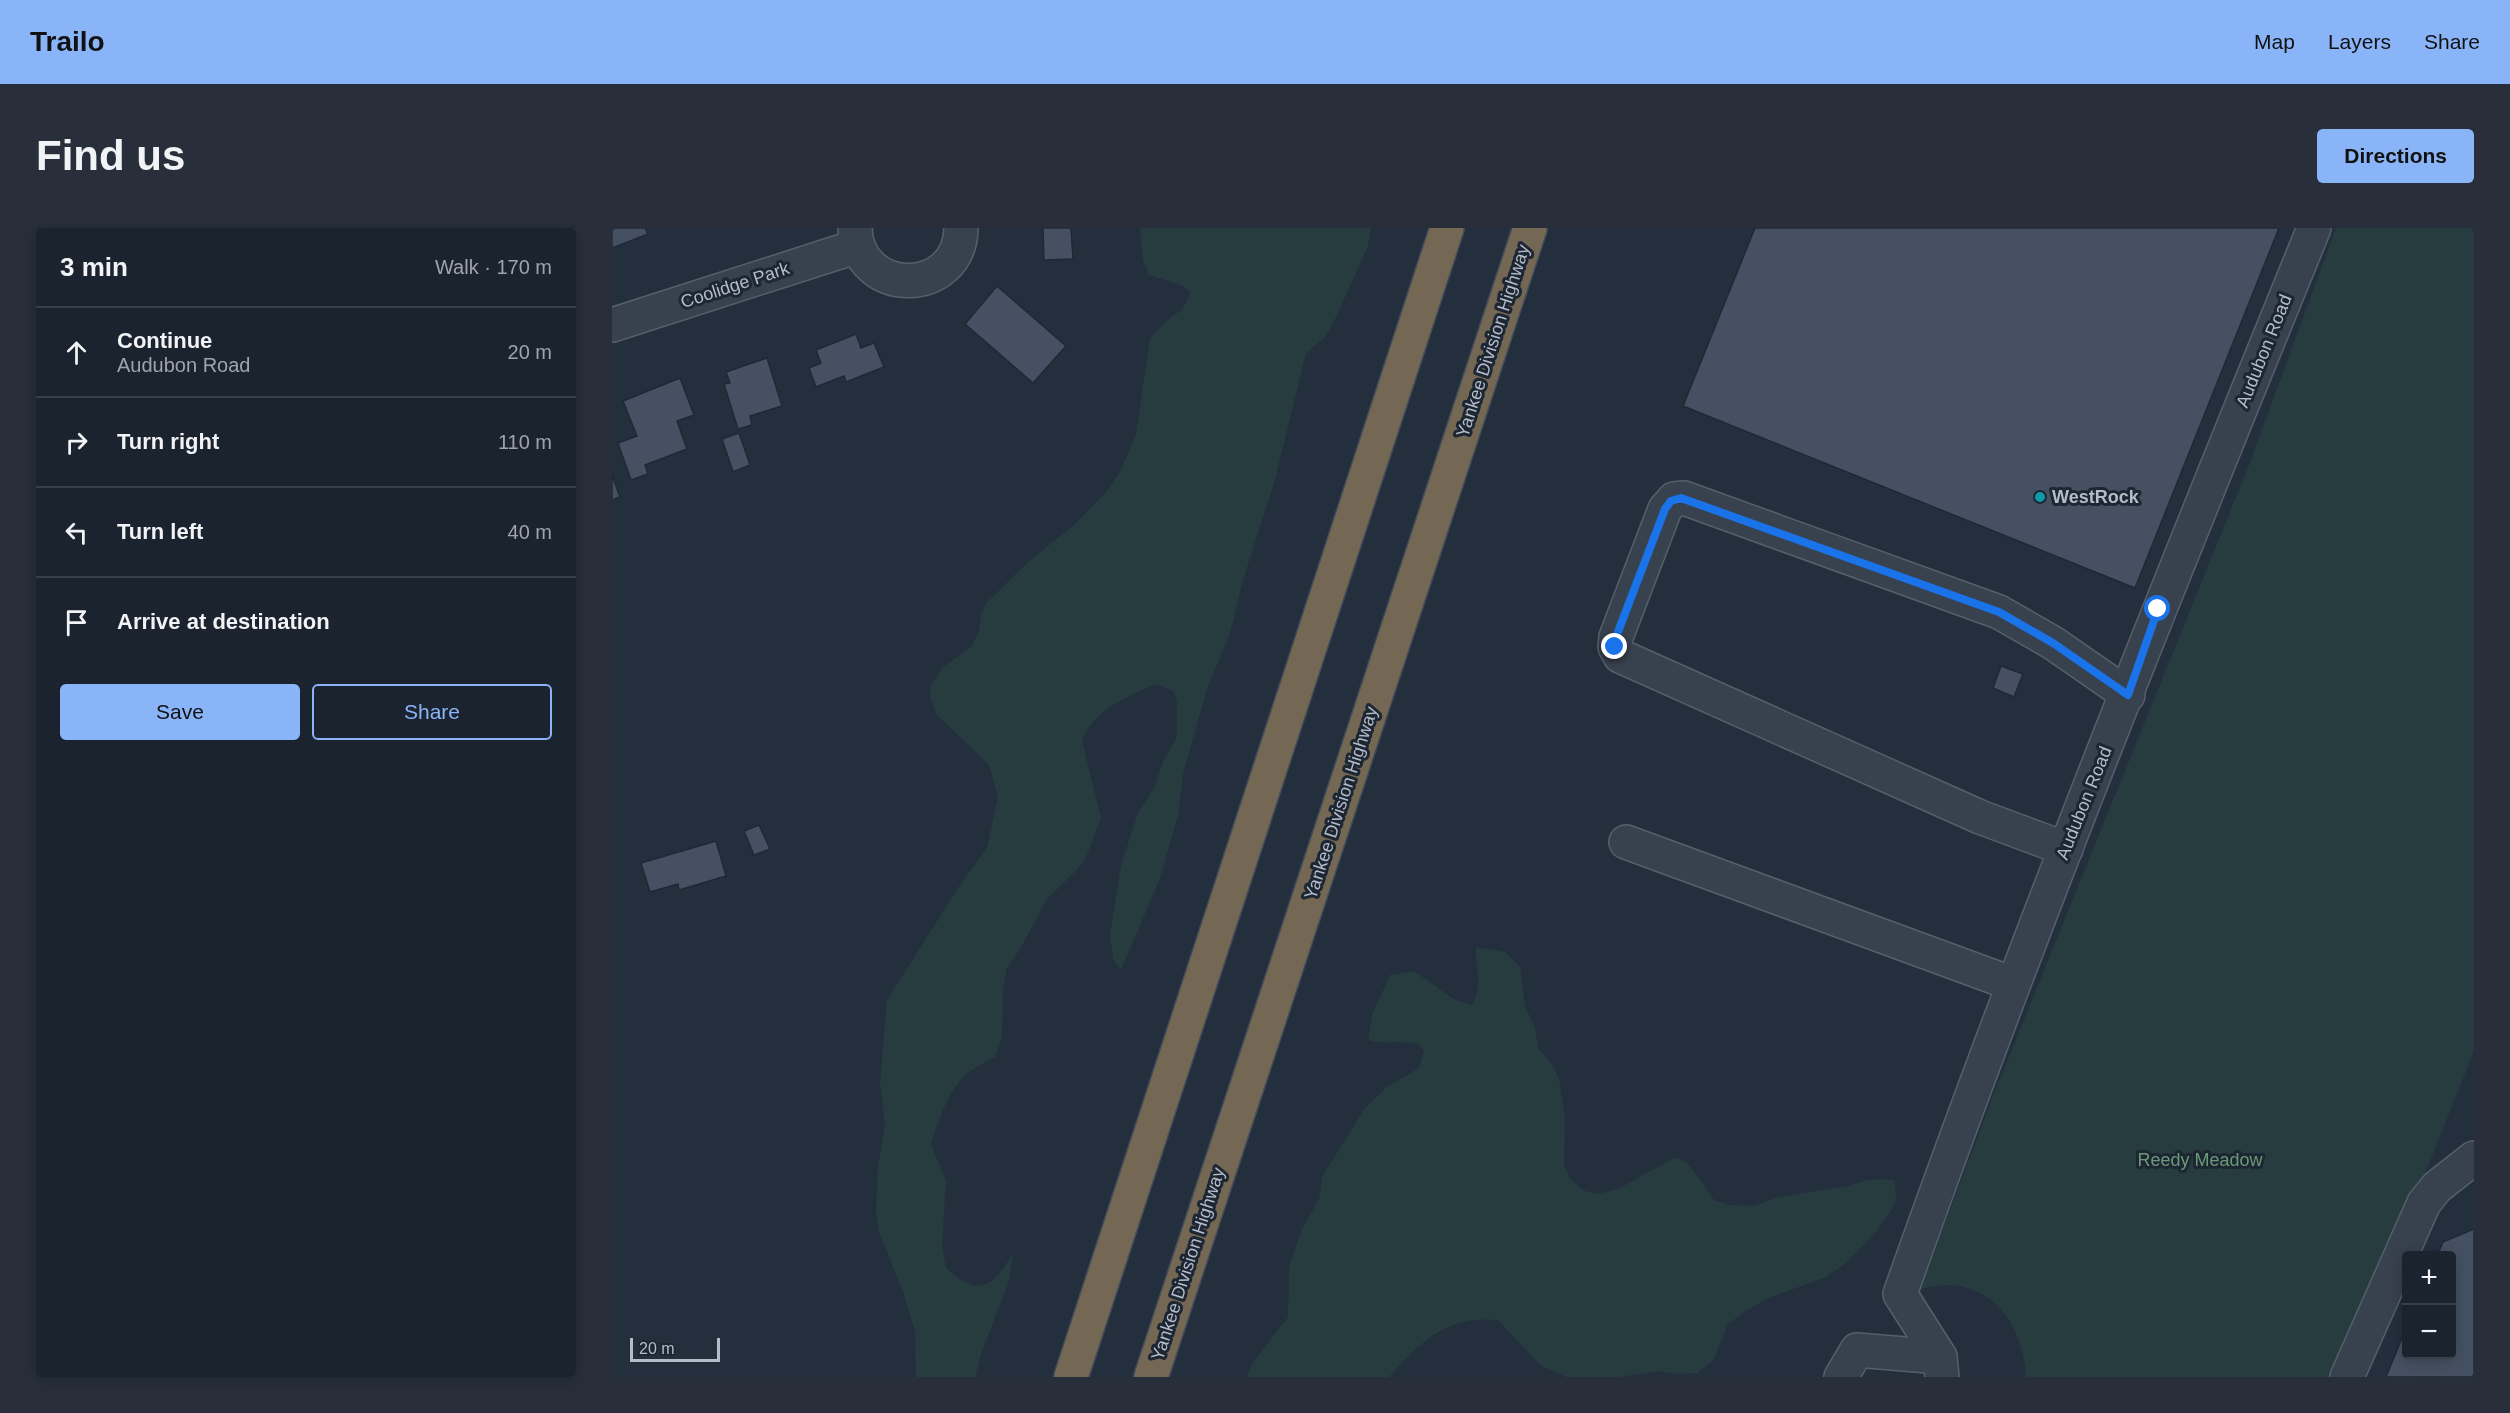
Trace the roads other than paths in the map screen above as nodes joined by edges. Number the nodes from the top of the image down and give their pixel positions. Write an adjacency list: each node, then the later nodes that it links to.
1 (961, 228): 5 (street, Coolidge Park)
2 (1447, 228): 13 (highway)
3 (1530, 228): 14 (highway, Yankee Division Highway)
4 (2314, 228): 7 (street, Audubon Road)
5 (857, 237): 6 (street, Coolidge Park)
6 (612, 324)
7 (2128, 695): 9 (street, Audubon Road); 9 (street)
8 (1626, 842): 10 (street)
9 (2066, 849): 10 (street, Audubon Road)
10 (2013, 984): 12 (street, Audubon Road)
11 (2474, 1158): 16 (street)
12 (1941, 1367): 15 (street)
13 (1071, 1377)
14 (1151, 1377)
15 (1841, 1377)
16 (2347, 1377)

